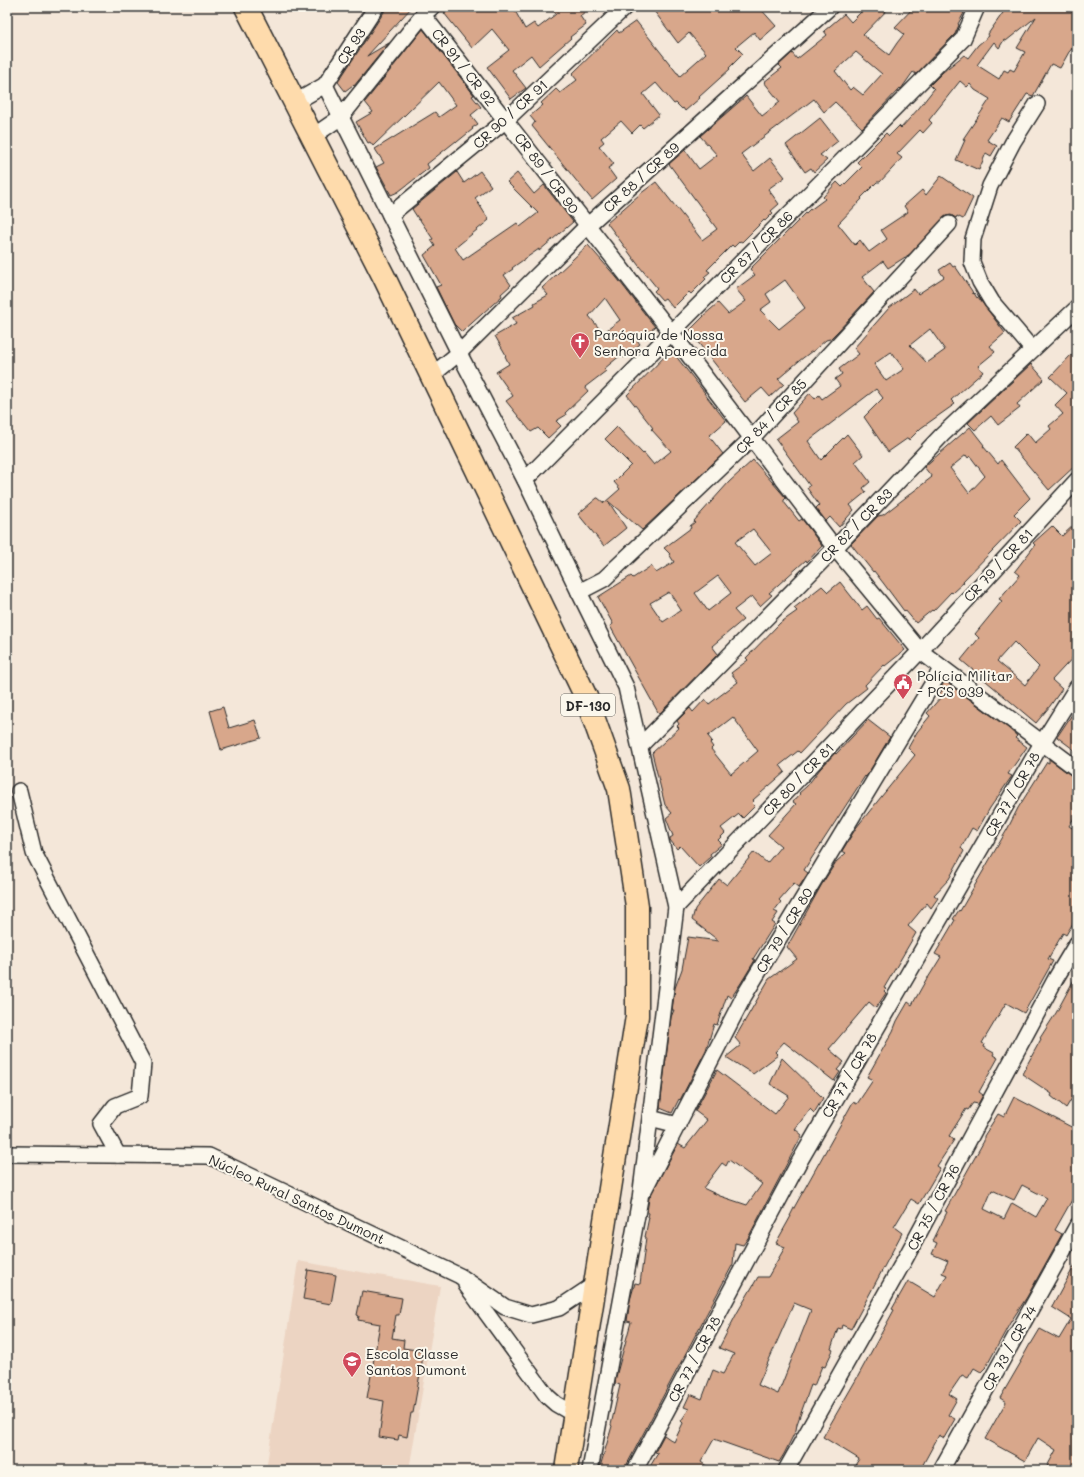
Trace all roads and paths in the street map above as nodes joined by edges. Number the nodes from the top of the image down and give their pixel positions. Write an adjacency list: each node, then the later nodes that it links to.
1 (246, 7): 8 (main road, DF-130)
2 (376, 7): 7 (street, CR 93)
3 (625, 7): 11 (street, CR 90 / CR 91)
4 (830, 7): 15 (street, CR 88 / CR 89)
5 (977, 7): 17 (street, CR 87 / CR 86)
6 (427, 11): 10 (street); 11 (street, CR 91 / CR 92)
7 (325, 85): 8 (street); 10 (street)
8 (294, 102): 12 (main road, DF-130)
9 (1037, 104): 18 (street)
10 (341, 116): 12 (street); 13 (street)
11 (506, 120): 13 (street, CR 90 / CR 91); 15 (street, CR 89 / CR 90)
12 (312, 137): 20 (main road, DF-130)
13 (390, 215): 19 (street)
14 (949, 224): 21 (street, CR 84 / CR 85)
15 (587, 226): 17 (street, CR 89 / CR 90); 19 (street, CR 88 / CR 89)
16 (1077, 308): 18 (street, CR 82 / CR 83)
17 (671, 332): 21 (street, CR 89 / CR 90); 22 (street, CR 87 / CR 86)
18 (1032, 349): 24 (street, CR 82 / CR 83)
19 (459, 353): 20 (street, CR 88 / CR 89); 22 (street)
20 (431, 376): 42 (main road, DF-130)
21 (752, 438): 24 (street, CR 89 / CR 90); 25 (street, CR 84 / CR 85)
22 (525, 480): 25 (street)
23 (1077, 480): 26 (street, CR 79 / CR 81)
24 (835, 548): 26 (street, CR 89 / CR 90); 30 (street, CR 82 / CR 83)
25 (579, 592): 30 (street)
26 (920, 650): 27 (street, CR 89 / CR 90); 33 (street, CR 80 / CR 81)
27 (942, 668): 29 (street, CR 89 / CR 90); 36 (street, CR 79 / CR 80)
28 (1077, 687): 29 (street, CR 77 / CR 78)
29 (1042, 743): 31 (street, CR 89 / CR 90); 46 (street, CR 77 / CR 78)
30 (640, 746): 33 (street)
31 (1077, 769)
32 (19, 791): 38 (street)
33 (676, 906): 35 (street)
34 (1077, 943): 47 (street, CR 75 / CR 76)
35 (650, 1118): 36 (street); 39 (street)
36 (678, 1125): 39 (street, CR 79 / CR 80)
37 (7, 1154): 38 (street, Núcleo Rural Santos Dumont)
38 (118, 1155): 41 (street, Núcleo Rural Santos Dumont)
39 (640, 1199): 45 (street)
40 (1077, 1226): 48 (street, CR 73 / CR 74)
41 (460, 1276): 42 (street, Núcleo Rural Santos Dumont); 43 (street, Núcleo Rural Santos Dumont)
42 (595, 1284): 43 (main road, DF-130)
43 (576, 1415): 44 (main road, DF-130)
44 (566, 1470)
45 (590, 1470)
46 (635, 1470)
47 (786, 1470)
48 (941, 1470)

